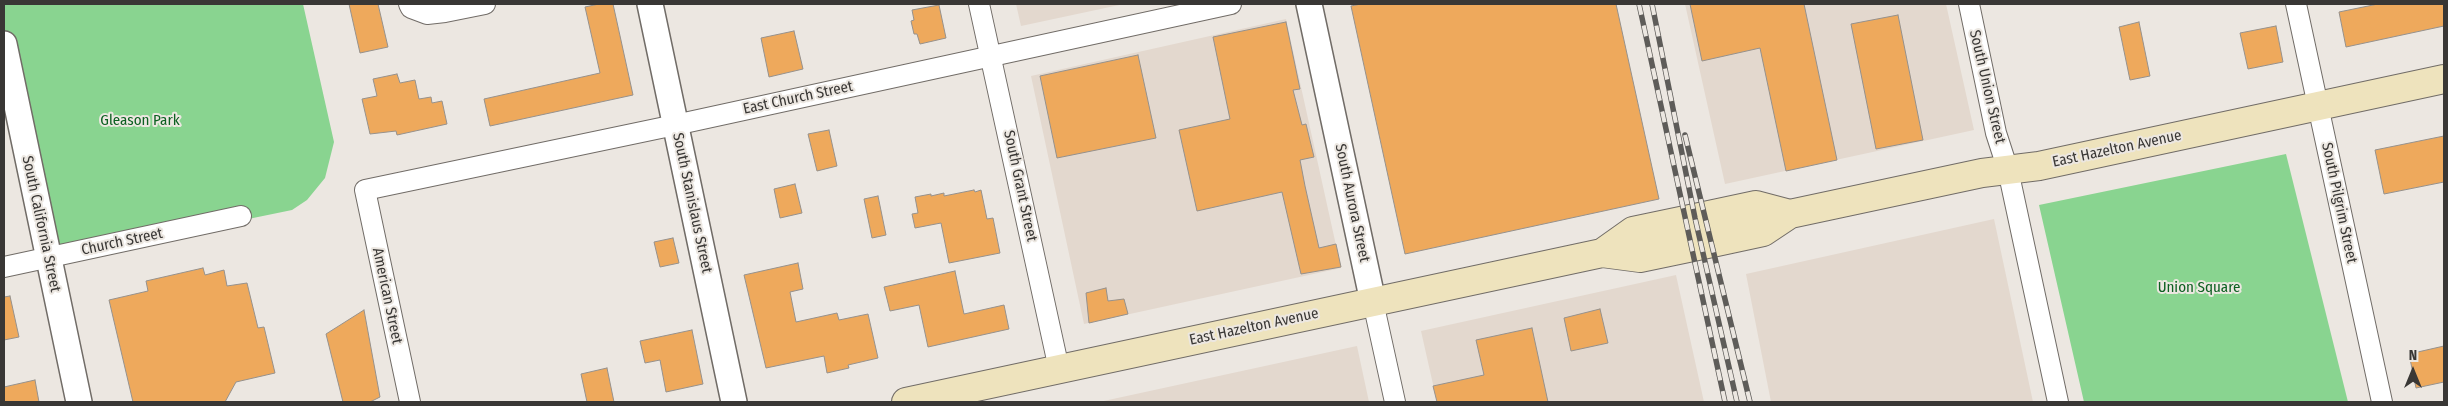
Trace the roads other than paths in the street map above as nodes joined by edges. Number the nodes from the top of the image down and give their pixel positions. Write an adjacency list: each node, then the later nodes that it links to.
1 (408, 4): 2 (street)
2 (485, 4)
3 (650, 4): 13 (street, South Stanislaus Street)
4 (979, 4): 10 (street, South Grant Street)
5 (1231, 4): 10 (street, East Church Street)
6 (1308, 4): 19 (street, South Aurora Street)
7 (1969, 4): 14 (street, South Union Street)
8 (2296, 4): 12 (street, South Pilgrim Street)
9 (4, 44): 17 (street, South California Street)
10 (991, 55): 13 (street, East Church Street); 20 (street, South Grant Street)
11 (2444, 78): 12 (main road, East Hazelton Avenue)
12 (2318, 105): 14 (main road, East Hazelton Avenue); 27 (street, South Pilgrim Street)
13 (675, 125): 15 (street, East Church Street); 23 (street, South Stanislaus Street)
14 (2008, 170): 19 (main road, East Hazelton Avenue); 26 (street, South Union Street)
15 (365, 190): 22 (street, American Street)
16 (241, 216): 17 (street, Church Street)
17 (48, 258): 18 (street, Church Street); 21 (street, South California Street)
18 (4, 267)
19 (1373, 302): 20 (main road, East Hazelton Avenue); 25 (street, South Aurora Street)
20 (1059, 369): 24 (main road, East Hazelton Avenue)
21 (79, 402)
22 (410, 402)
23 (734, 402)
24 (906, 402)
25 (1395, 402)
26 (2058, 402)
27 (2382, 402)

